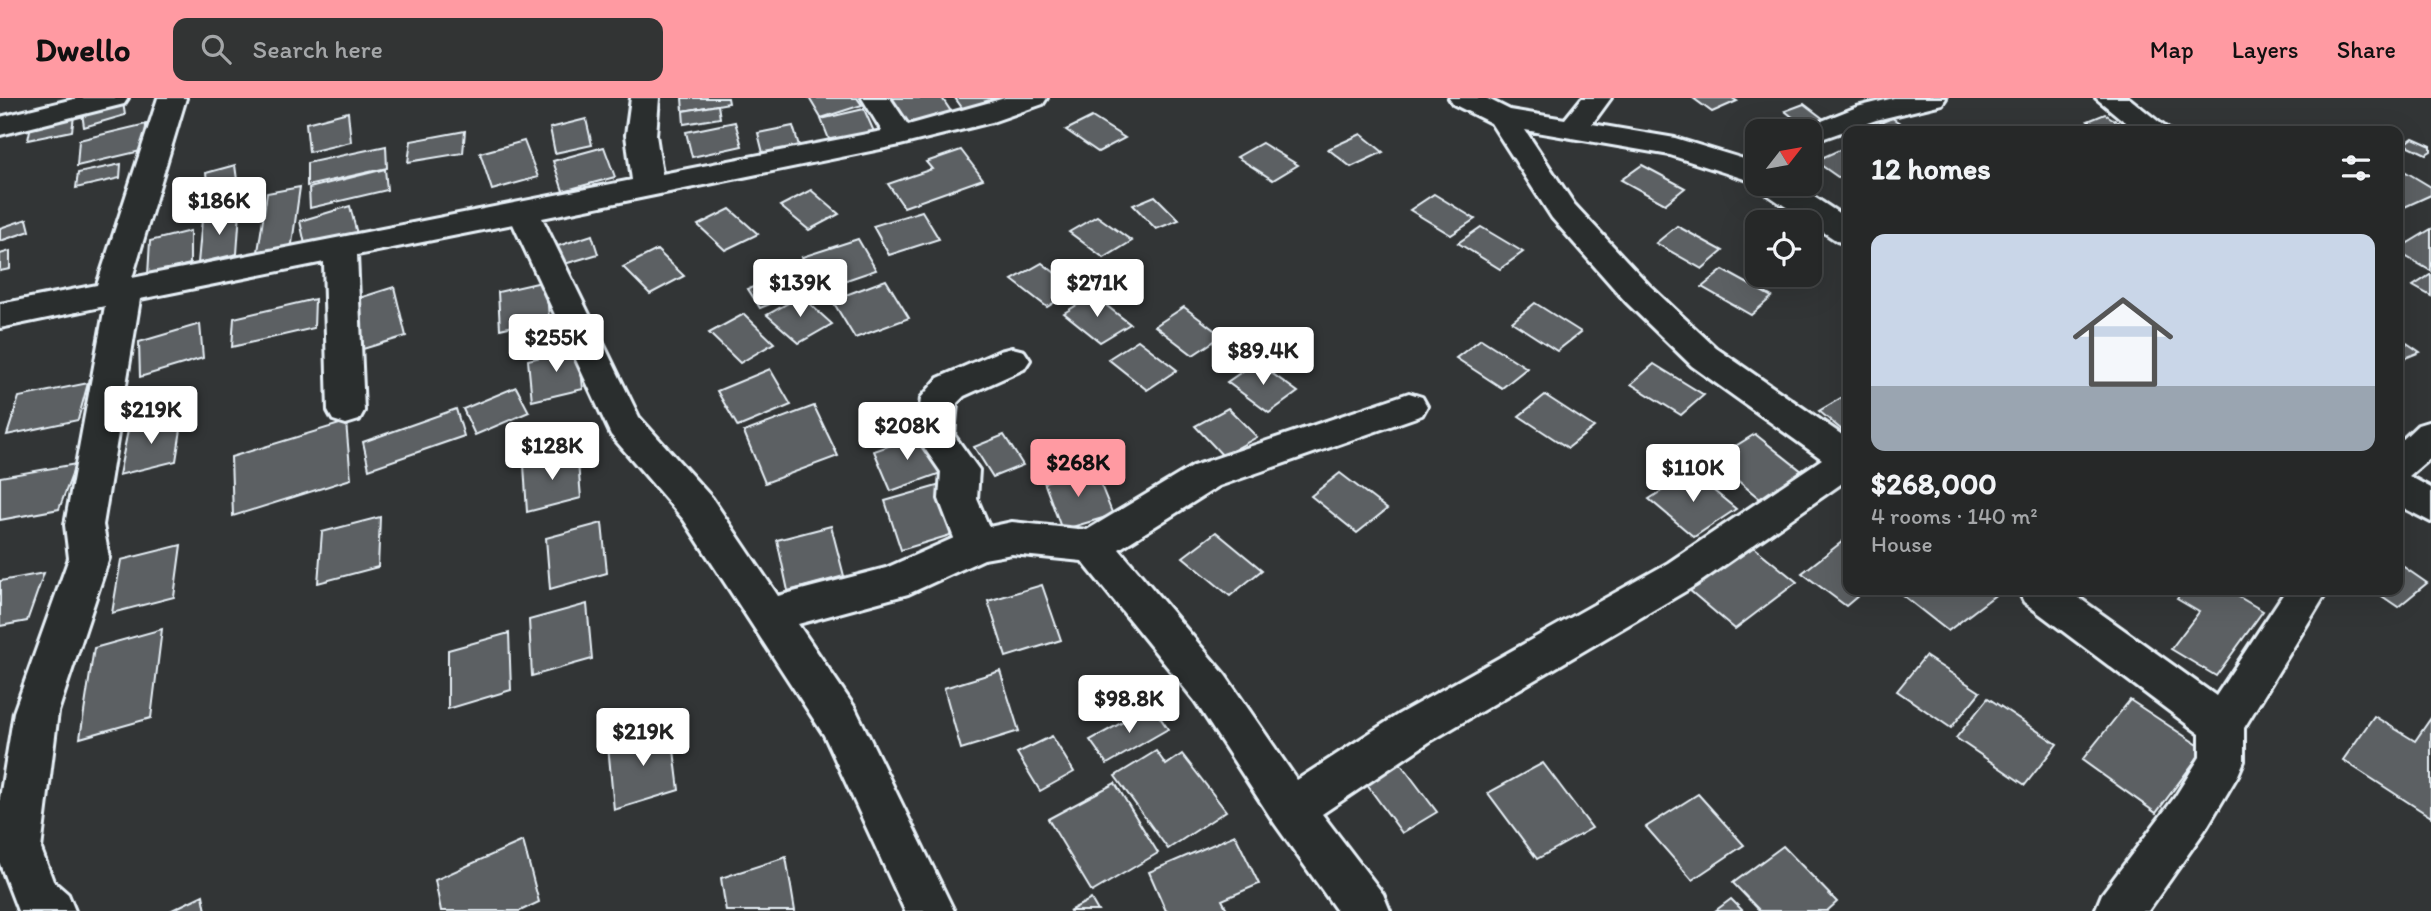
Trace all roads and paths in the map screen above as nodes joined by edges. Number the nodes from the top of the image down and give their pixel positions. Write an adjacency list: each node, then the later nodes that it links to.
1 (114, 98): 11 (street)
2 (172, 98): 22 (street)
3 (645, 98): 17 (street)
4 (876, 98): 15 (street)
5 (1033, 98): 15 (street)
6 (1463, 98): 10 (street)
7 (1597, 98): 13 (street)
8 (1932, 98): 14 (street)
9 (2109, 98): 12 (street)
10 (1502, 117): 13 (street); 28 (street)
11 (0, 126)
12 (2148, 126)
13 (1574, 127): 16 (street)
14 (1822, 130)
15 (900, 136): 17 (street)
16 (1745, 168)
17 (648, 187): 19 (street)
18 (1791, 196): 20 (street)
19 (524, 212): 21 (street); 37 (street)
20 (1843, 231)
21 (340, 249): 22 (street); 26 (street)
22 (118, 292): 23 (street); 40 (street)
23 (0, 316)
24 (1012, 360): 33 (street)
25 (1409, 406): 34 (street)
26 (346, 411)
27 (2431, 435): 29 (street)
28 (1843, 455)
29 (2403, 460)
30 (1843, 462): 39 (street)
31 (2403, 490): 32 (street)
32 (2431, 507)
33 (977, 545): 34 (street); 37 (street)
34 (1093, 546): 39 (street)
35 (2045, 595): 38 (street)
36 (2305, 595): 38 (street)
37 (769, 615): 41 (street)
38 (2222, 725): 43 (street)
39 (1291, 808): 42 (street)
40 (51, 911)
41 (930, 911)
42 (1366, 911)
43 (2119, 911)

